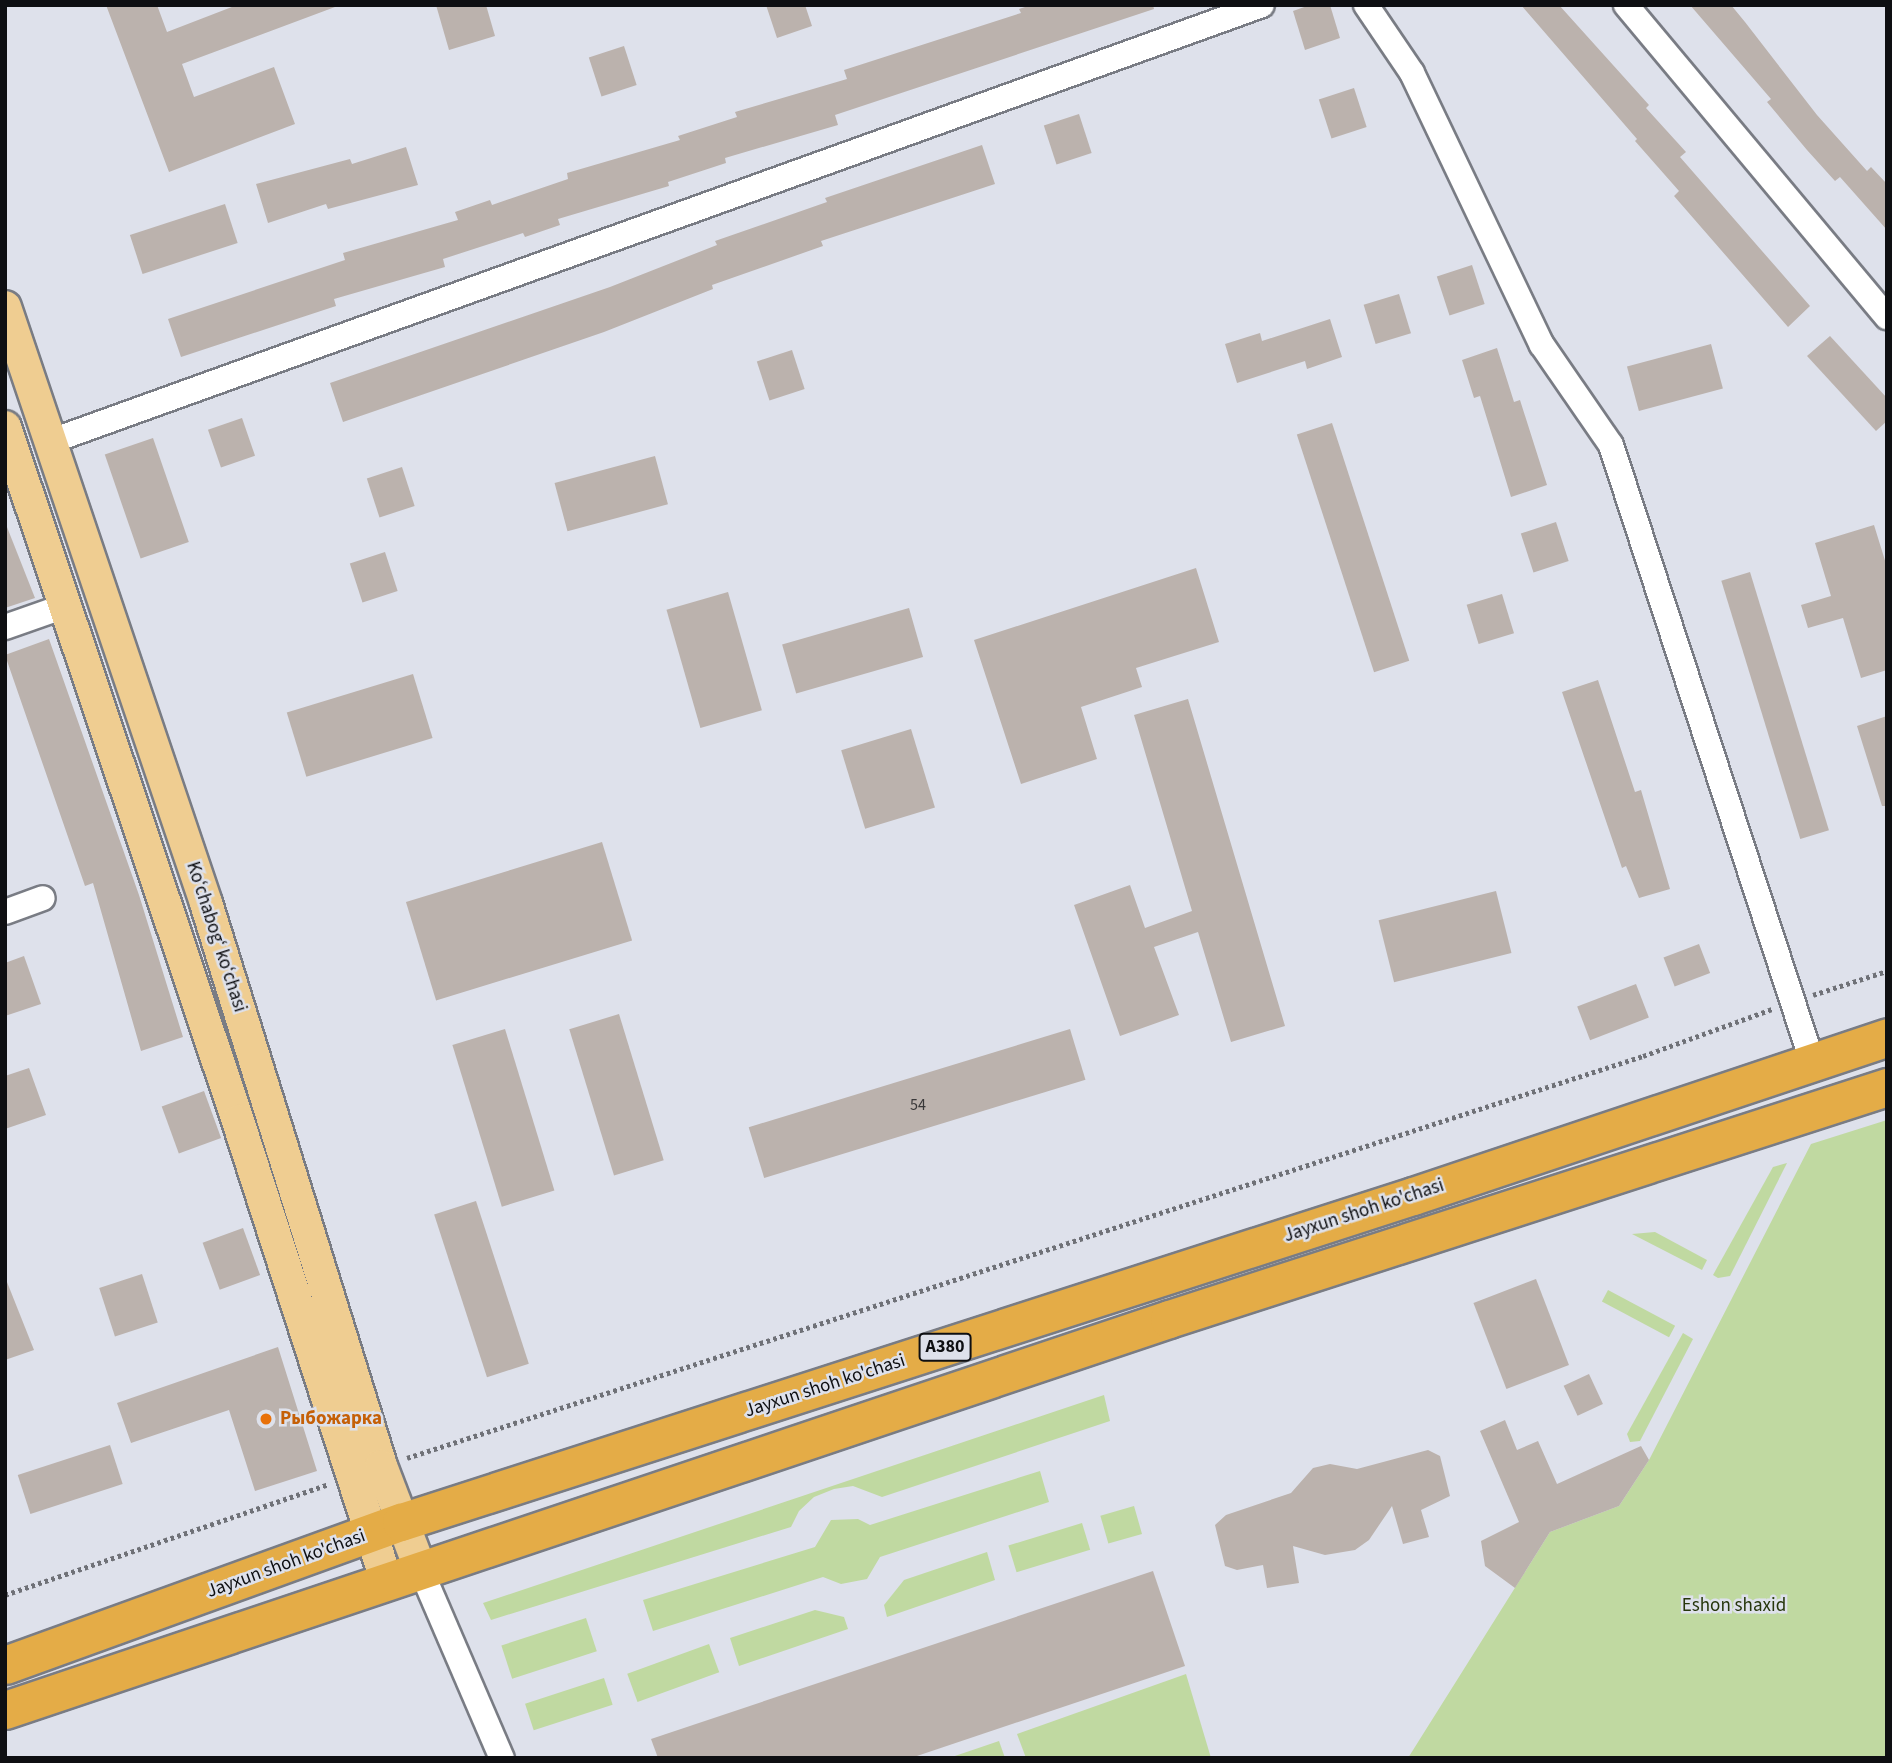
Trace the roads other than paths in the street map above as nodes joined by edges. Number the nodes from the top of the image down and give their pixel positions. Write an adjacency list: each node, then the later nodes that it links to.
1 (1262, 5): 7 (street)
2 (1366, 5): 15 (street)
3 (1626, 5): 5 (street)
4 (5, 307): 7 (main road, Ko‘chabog‘ ko‘chasi)
5 (1887, 317)
6 (8, 434): 7 (street); 8 (main road, Ko‘chabog‘ ko‘chasi)
7 (47, 436): 11 (main road, Ko‘chabog‘ ko‘chasi)
8 (65, 606): 9 (street); 13 (main road, Ko‘chabog‘ ko‘chasi)
9 (5, 627)
10 (43, 898): 12 (street)
11 (206, 904): 13 (street); 23 (main road, Ko‘chabog‘ ko‘chasi)
12 (5, 912)
13 (169, 914): 23 (main road, Ko‘chabog‘ ko‘chasi)
14 (1887, 1037): 15 (highway, Jayxun shoh ko'chasi / A380)
15 (1812, 1061): 16 (highway, Jayxun shoh ko'chasi / A380)
16 (1774, 1073): 18 (highway); 19 (highway, Jayxun shoh ko'chasi / A380)
17 (1887, 1087): 18 (highway, A380)
18 (1790, 1118): 20 (highway, A380)
19 (1459, 1180): 20 (highway); 21 (highway, Jayxun shoh ko'chasi / A380)
20 (1470, 1222): 22 (highway, A380)
21 (804, 1393): 22 (highway); 23 (highway, Jayxun shoh ko'chasi / A380)
22 (818, 1436): 24 (highway, A380)
23 (385, 1528): 24 (main road, Ko‘chabog‘ ko‘chasi); 25 (main road, Ko‘chabog‘ ko‘chasi); 26 (highway, Jayxun shoh ko'chasi / A380)
24 (420, 1568): 25 (highway, A380); 28 (street)
25 (386, 1580): 27 (highway, A380)
26 (5, 1665)
27 (5, 1710)
28 (502, 1758)

